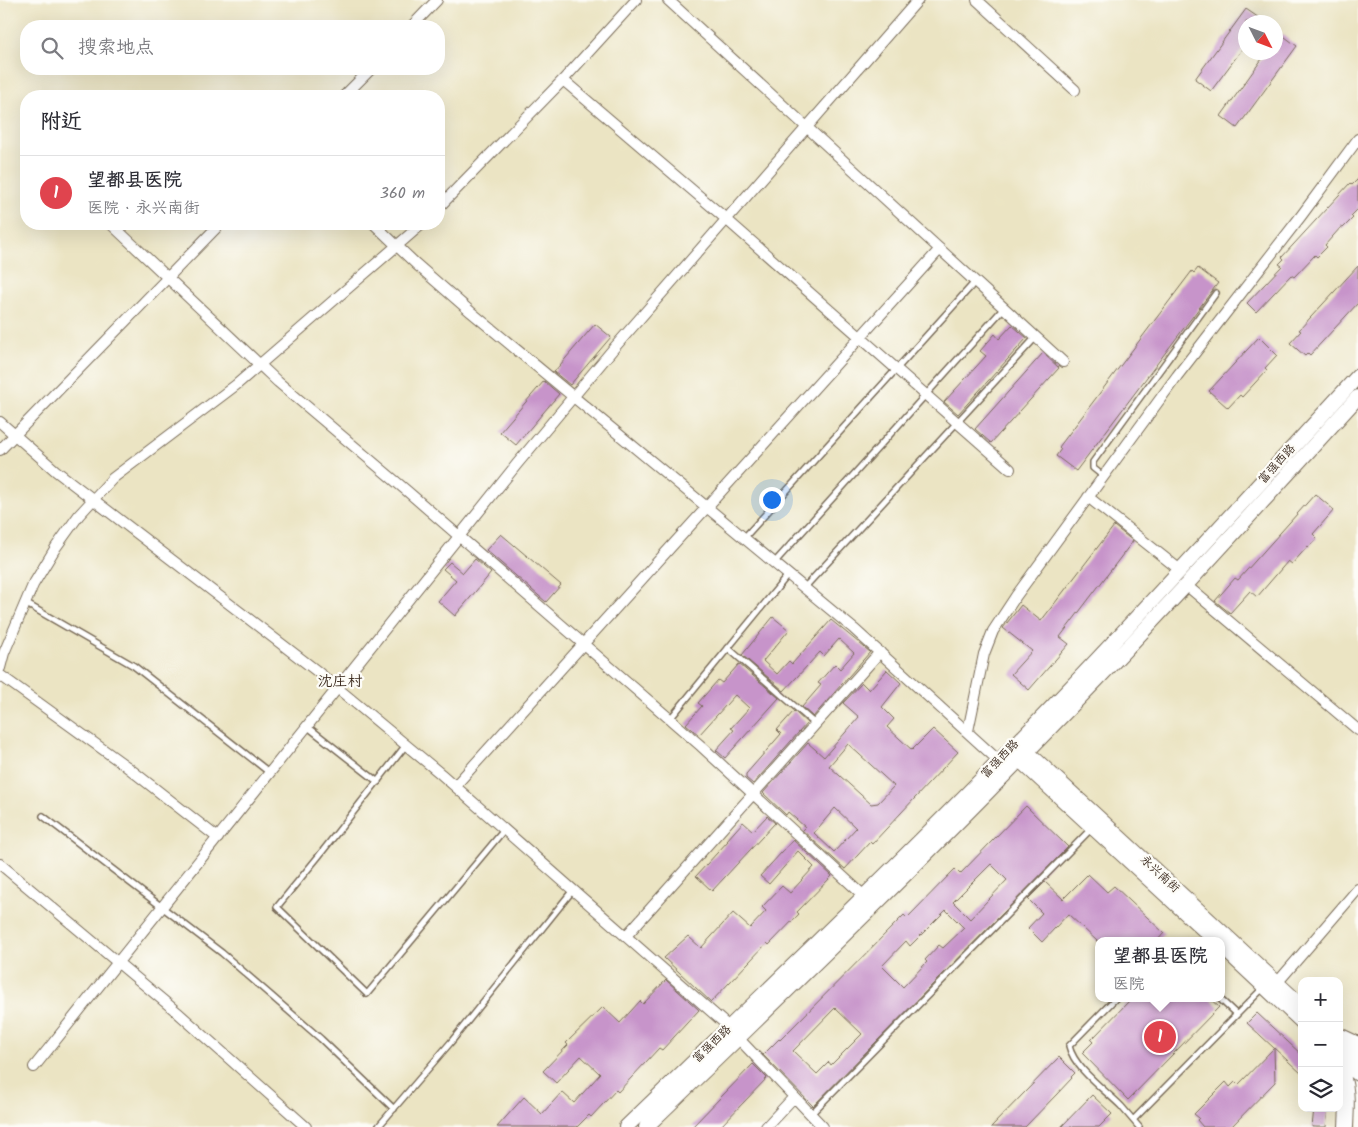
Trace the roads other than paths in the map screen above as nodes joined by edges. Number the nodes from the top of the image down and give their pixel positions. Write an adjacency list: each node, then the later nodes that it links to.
1 (438, 0): 6 (street)
2 (636, 0): 8 (street)
3 (668, 0): 11 (street)
4 (918, 0): 11 (street)
5 (977, 0): 10 (street)
6 (418, 20)
7 (365, 75): 9 (street)
8 (563, 80): 13 (street); 14 (street)
9 (350, 90)
10 (1076, 90)
11 (807, 127): 14 (street); 20 (street)
12 (1358, 139): 39 (street)
13 (445, 201)
14 (726, 220): 25 (street); 32 (street)
15 (117, 230): 21 (street)
16 (214, 230): 21 (street)
17 (381, 230): 19 (street)
18 (415, 230): 19 (street)
19 (397, 245): 28 (street); 32 (street)
20 (940, 249): 22 (street); 25 (street)
21 (168, 277): 28 (street); 36 (street)
22 (975, 282): 24 (street); 29 (lane)
23 (1216, 294): 39 (lane)
24 (1004, 308): 26 (street); 31 (lane)
25 (860, 337): 29 (street); 42 (street)
26 (1036, 337): 27 (street); 35 (lane)
27 (1063, 362)
28 (260, 364): 41 (street); 43 (street)
29 (897, 369): 31 (street); 44 (lane)
30 (1358, 376): 46 (main road, 富强西路)
31 (926, 395): 35 (street); 45 (lane)
32 (574, 396): 42 (street); 43 (street)
33 (1358, 397): 48 (main road, 富强西路)
34 (0, 422): 36 (street)
35 (957, 423): 38 (street); 49 (lane)
36 (15, 435): 37 (street); 41 (street)
37 (0, 450)
38 (1010, 469)
39 (1103, 476): 40 (street)
40 (1088, 497): 46 (street); 61 (street)
41 (93, 500): 50 (street); 56 (street)
42 (707, 507): 44 (street); 51 (street)
43 (460, 536): 51 (street); 56 (street)
44 (744, 538): 45 (street)
45 (774, 563): 47 (street)
46 (1180, 570): 63 (main road, 富强西路)
47 (788, 575): 49 (street); 52 (lane)
48 (1186, 585): 60 (street); 63 (main road, 富强西路)
49 (804, 588): 53 (street)
50 (25, 603): 54 (street); 65 (lane)
51 (584, 644): 57 (street); 67 (street)
52 (728, 648): 57 (lane); 58 (lane)
53 (880, 652): 58 (street); 61 (street)
54 (0, 668)
55 (0, 675): 72 (street)
56 (338, 689): 59 (street); 62 (street)
57 (670, 719): 68 (street)
58 (816, 724): 68 (street)
59 (308, 726): 65 (street); 66 (lane)
60 (1358, 730)
61 (968, 731): 64 (street)
62 (406, 745): 66 (lane); 67 (street)
63 (1018, 751): 64 (main road, 富强西路); 70 (main road, 永兴南街); 80 (main road, 永兴南街); 90 (main road, 富强西路)
64 (999, 761): 76 (main road, 富强西路)
65 (271, 773): 72 (street)
66 (378, 782): 71 (lane)
67 (455, 786): 71 (street)
68 (753, 794): 76 (street); 78 (street)
69 (44, 816): 77 (lane)
70 (1093, 827): 79 (main road, 永兴南街); 101 (lane)
71 (504, 830): 75 (street)
72 (218, 838): 77 (street)
73 (0, 864): 83 (street)
74 (1358, 889): 84 (street)
75 (573, 890): 78 (street); 100 (lane)
76 (864, 896): 90 (main road, 富强西路)
77 (162, 908): 83 (street); 100 (lane)
78 (626, 936): 90 (street)
79 (1212, 937)
80 (1219, 937)
81 (1225, 942): 84 (main road, 永兴南街)
82 (1225, 949): 84 (main road, 永兴南街)
83 (118, 963): 97 (street); 103 (street)
84 (1271, 985): 87 (main road, 永兴南街); 88 (lane); 89 (main road, 永兴南街)
85 (1112, 1002): 102 (lane)
86 (1223, 1002): 88 (lane)
87 (1298, 1003)
88 (1236, 1014): 102 (lane)
89 (1298, 1017)
90 (734, 1032): 99 (street); 105 (main road, 富强西路); 106 (main road, 富强西路)
91 (1343, 1037): 92 (main road)
92 (1358, 1044)
93 (1343, 1045): 94 (main road)
94 (1358, 1059)
95 (1343, 1061): 98 (main road)
96 (1339, 1067): 110 (main road)
97 (34, 1068)
98 (1358, 1074)
99 (794, 1097): 101 (street); 107 (street)
100 (394, 1109): 104 (lane)
101 (811, 1114): 108 (street)
102 (1133, 1120): 109 (lane)
103 (306, 1127)
104 (378, 1127)
105 (626, 1127)
106 (646, 1127)
107 (766, 1127)
108 (823, 1127)
109 (1139, 1127)
110 (1346, 1127)

